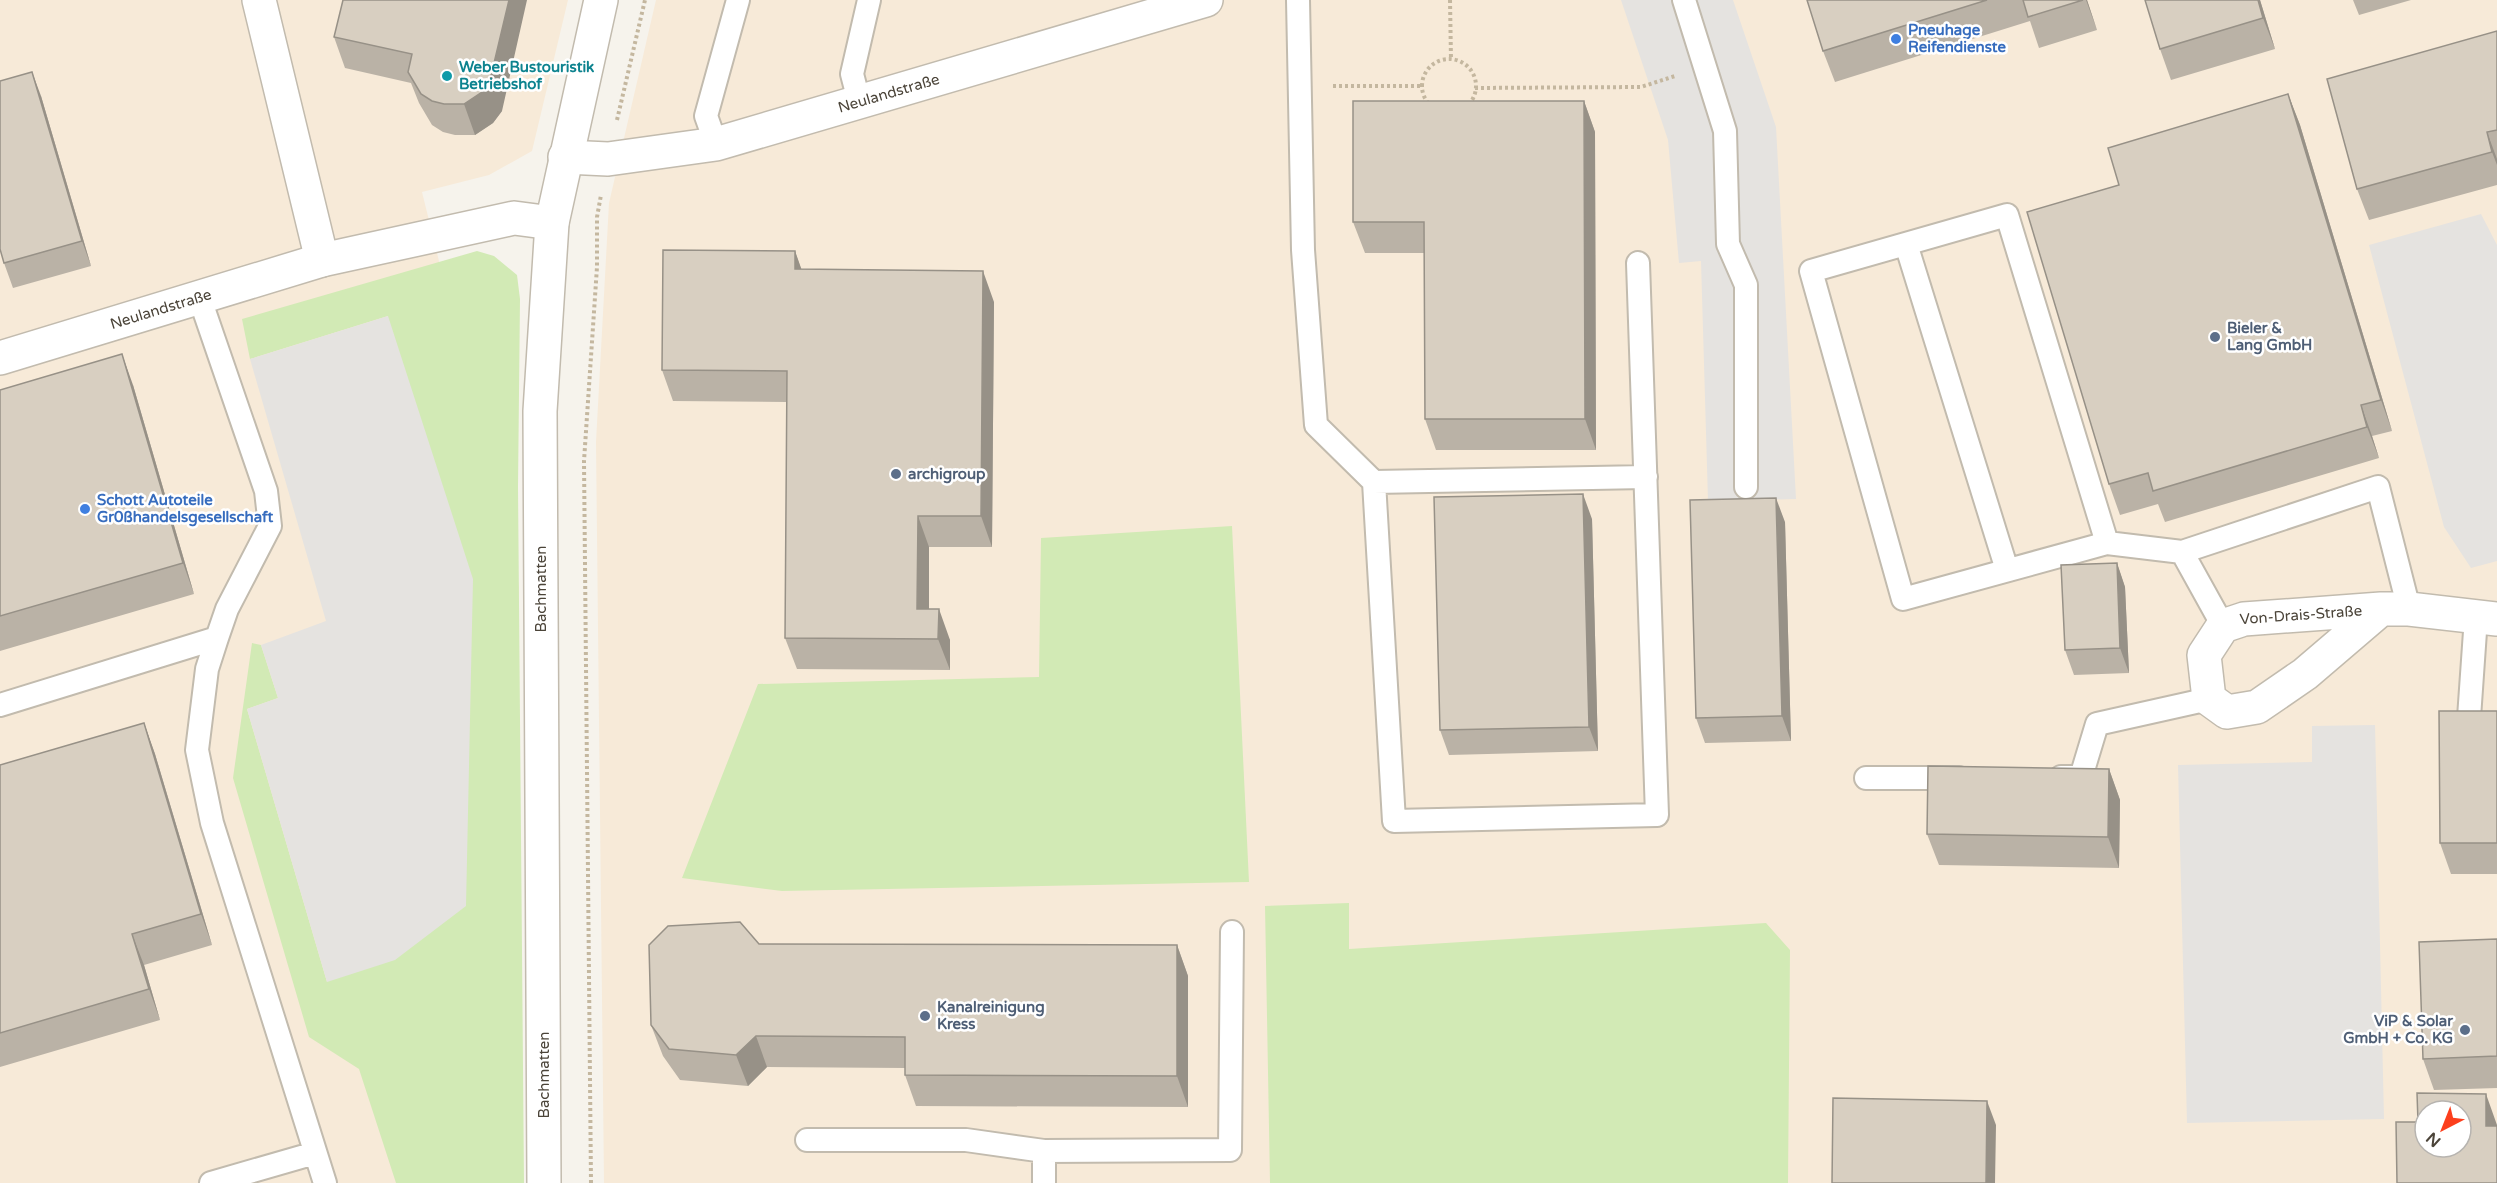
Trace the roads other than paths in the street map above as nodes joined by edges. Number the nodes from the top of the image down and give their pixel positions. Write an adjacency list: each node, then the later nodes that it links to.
1 (259, 0): 13 (street)
2 (601, 0): 10 (street, Bachmatten)
3 (738, 0): 9 (lane)
4 (869, 0): 8 (lane)
5 (1206, 0): 8 (street, Neulandstraße)
6 (1298, 0): 18 (lane)
7 (1684, 0): 19 (lane)
8 (859, 101): 9 (street, Neulandstraße)
9 (716, 144): 10 (street, Neulandstraße)
10 (565, 157): 11 (street, Bachmatten)
11 (552, 223): 13 (street, Neulandstraße); 39 (street, Bachmatten)
12 (1906, 244): 20 (lane); 22 (lane); 22 (lane)
13 (322, 260): 15 (street, Neulandstraße)
14 (1638, 263): 17 (lane)
15 (200, 299): 16 (street, Neulandstraße); 26 (lane)
16 (0, 358)
17 (1646, 477): 18 (lane); 18 (lane)
18 (1374, 482)
19 (1746, 487)
20 (2107, 543): 21 (lane); 22 (lane)
21 (2182, 552): 23 (lane); 25 (lane)
22 (2007, 570)
23 (2395, 609): 24 (street, Von-Drais-Straße); 25 (street, Von-Drais-Straße); 27 (street, Von-Drais-Straße)
24 (2487, 618): 29 (lane)
25 (2223, 626): 27 (street, Von-Drais-Straße)
26 (217, 638): 28 (lane); 36 (lane)
27 (2209, 699): 31 (lane)
28 (0, 705)
29 (2468, 732)
30 (1985, 777): 32 (lane)
31 (2045, 777)
32 (1866, 778)
33 (1232, 932): 35 (lane)
34 (807, 1140): 35 (lane)
35 (1044, 1151): 40 (lane)
36 (315, 1153): 37 (lane); 38 (lane)
37 (211, 1183)
38 (325, 1183)
39 (544, 1183)
40 (1044, 1183)

